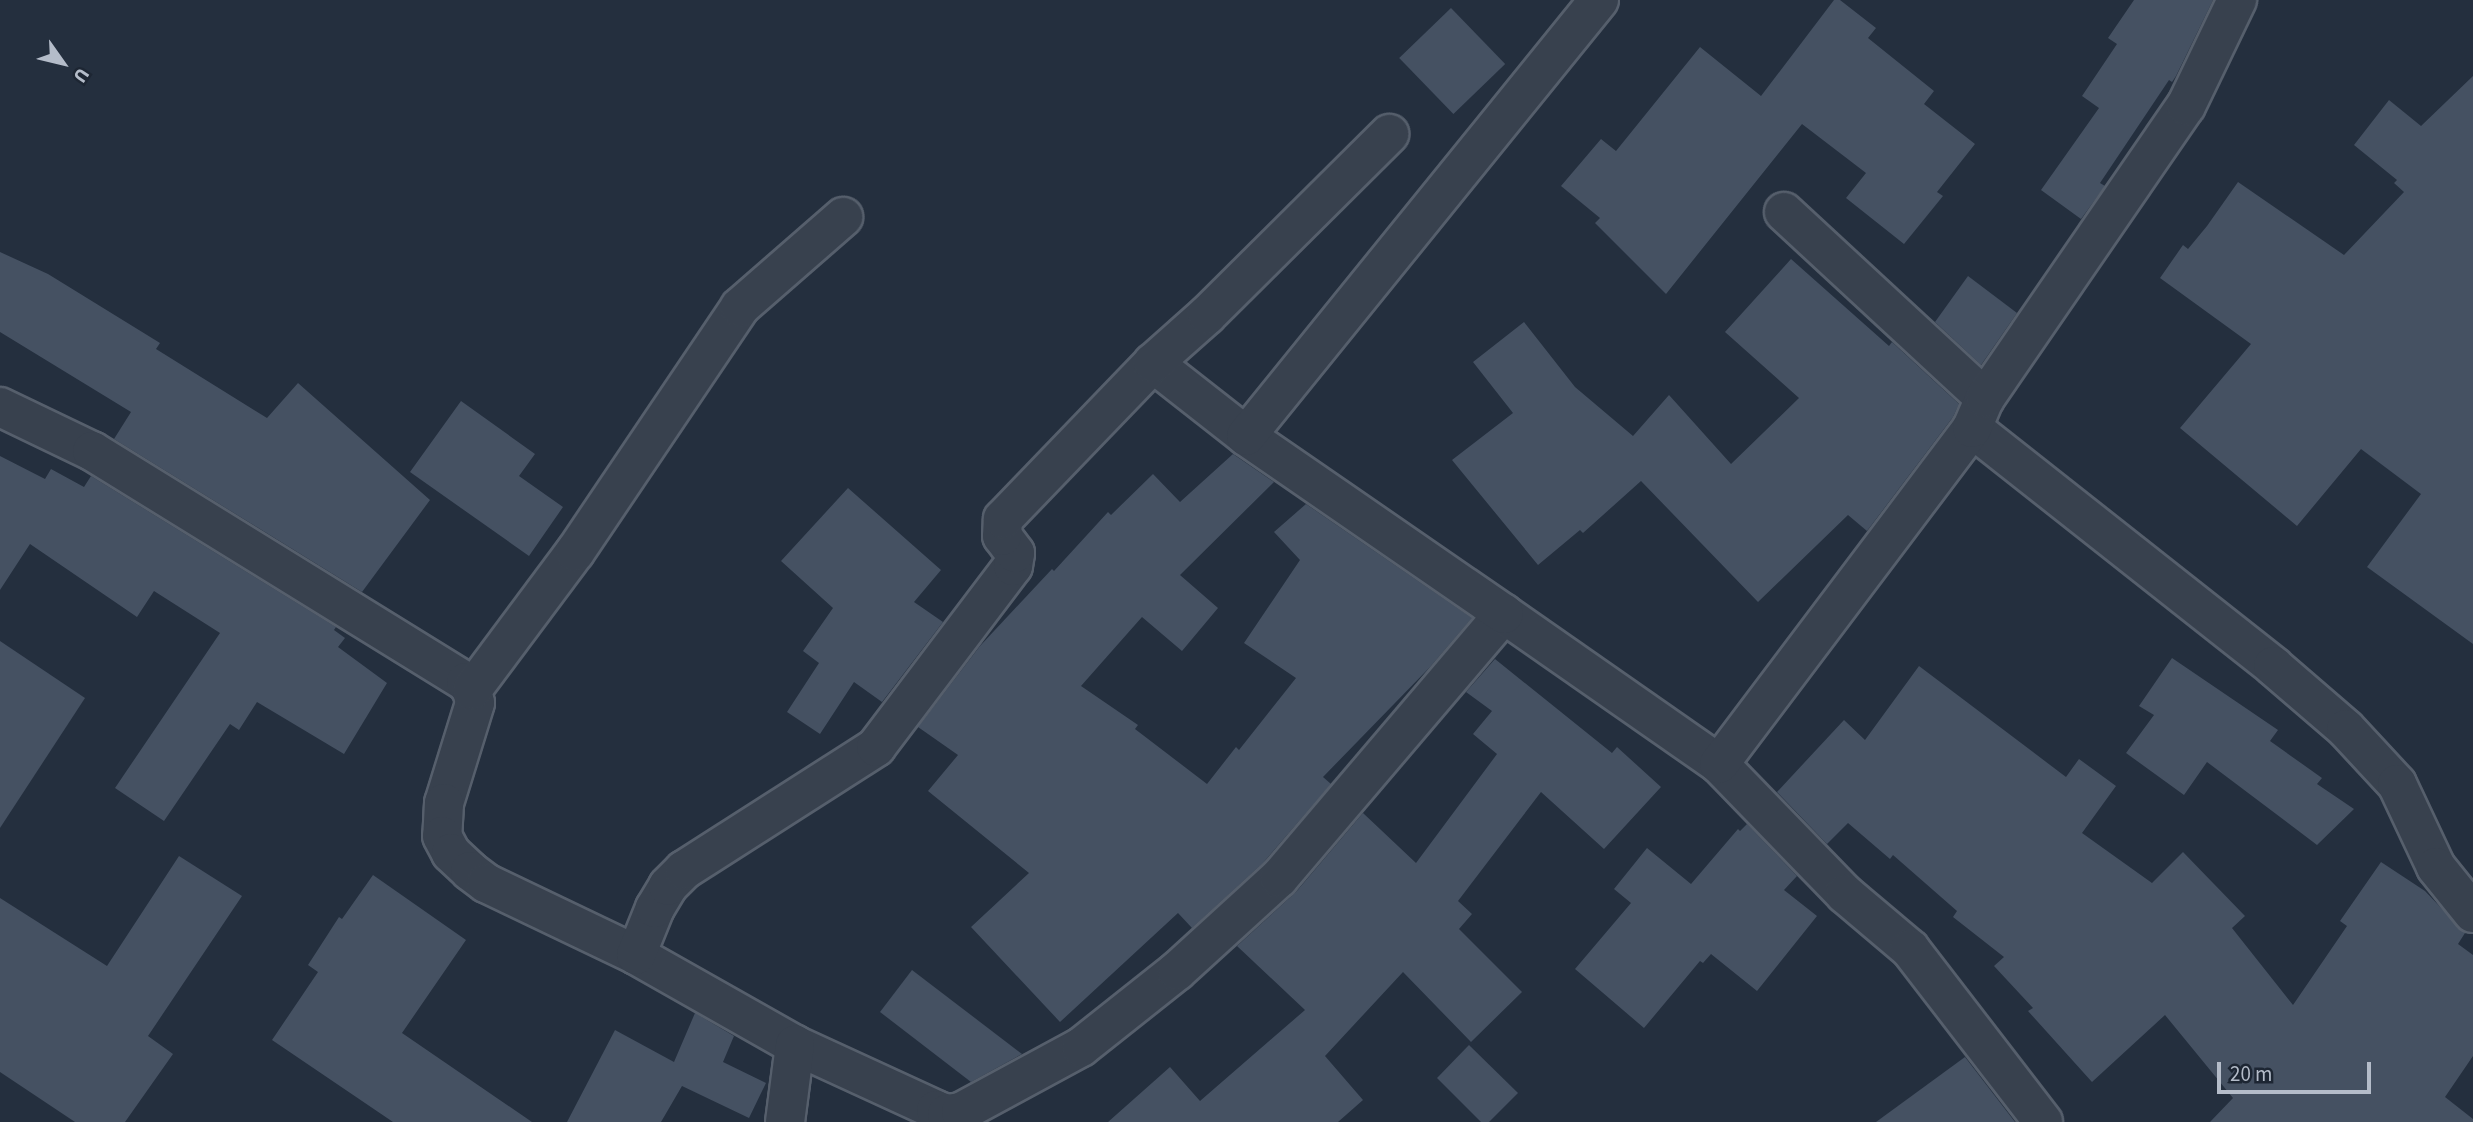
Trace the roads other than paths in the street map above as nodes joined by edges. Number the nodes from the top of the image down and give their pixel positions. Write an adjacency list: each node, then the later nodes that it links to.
1 (1599, 0): 9 (street)
2 (2237, 0): 8 (street)
3 (1389, 134): 6 (street)
4 (1784, 212): 8 (street)
5 (843, 217): 11 (street)
6 (1153, 363): 9 (street); 14 (street)
7 (0, 407): 11 (street)
8 (1978, 413): 12 (street); 13 (street)
9 (1246, 436): 10 (street)
10 (1504, 614): 12 (street); 15 (street)
11 (472, 690): 14 (street)
12 (1719, 764): 17 (street)
13 (2473, 913)
14 (636, 955): 15 (street)
15 (795, 1045): 16 (street)
16 (785, 1122)
17 (2043, 1122)

